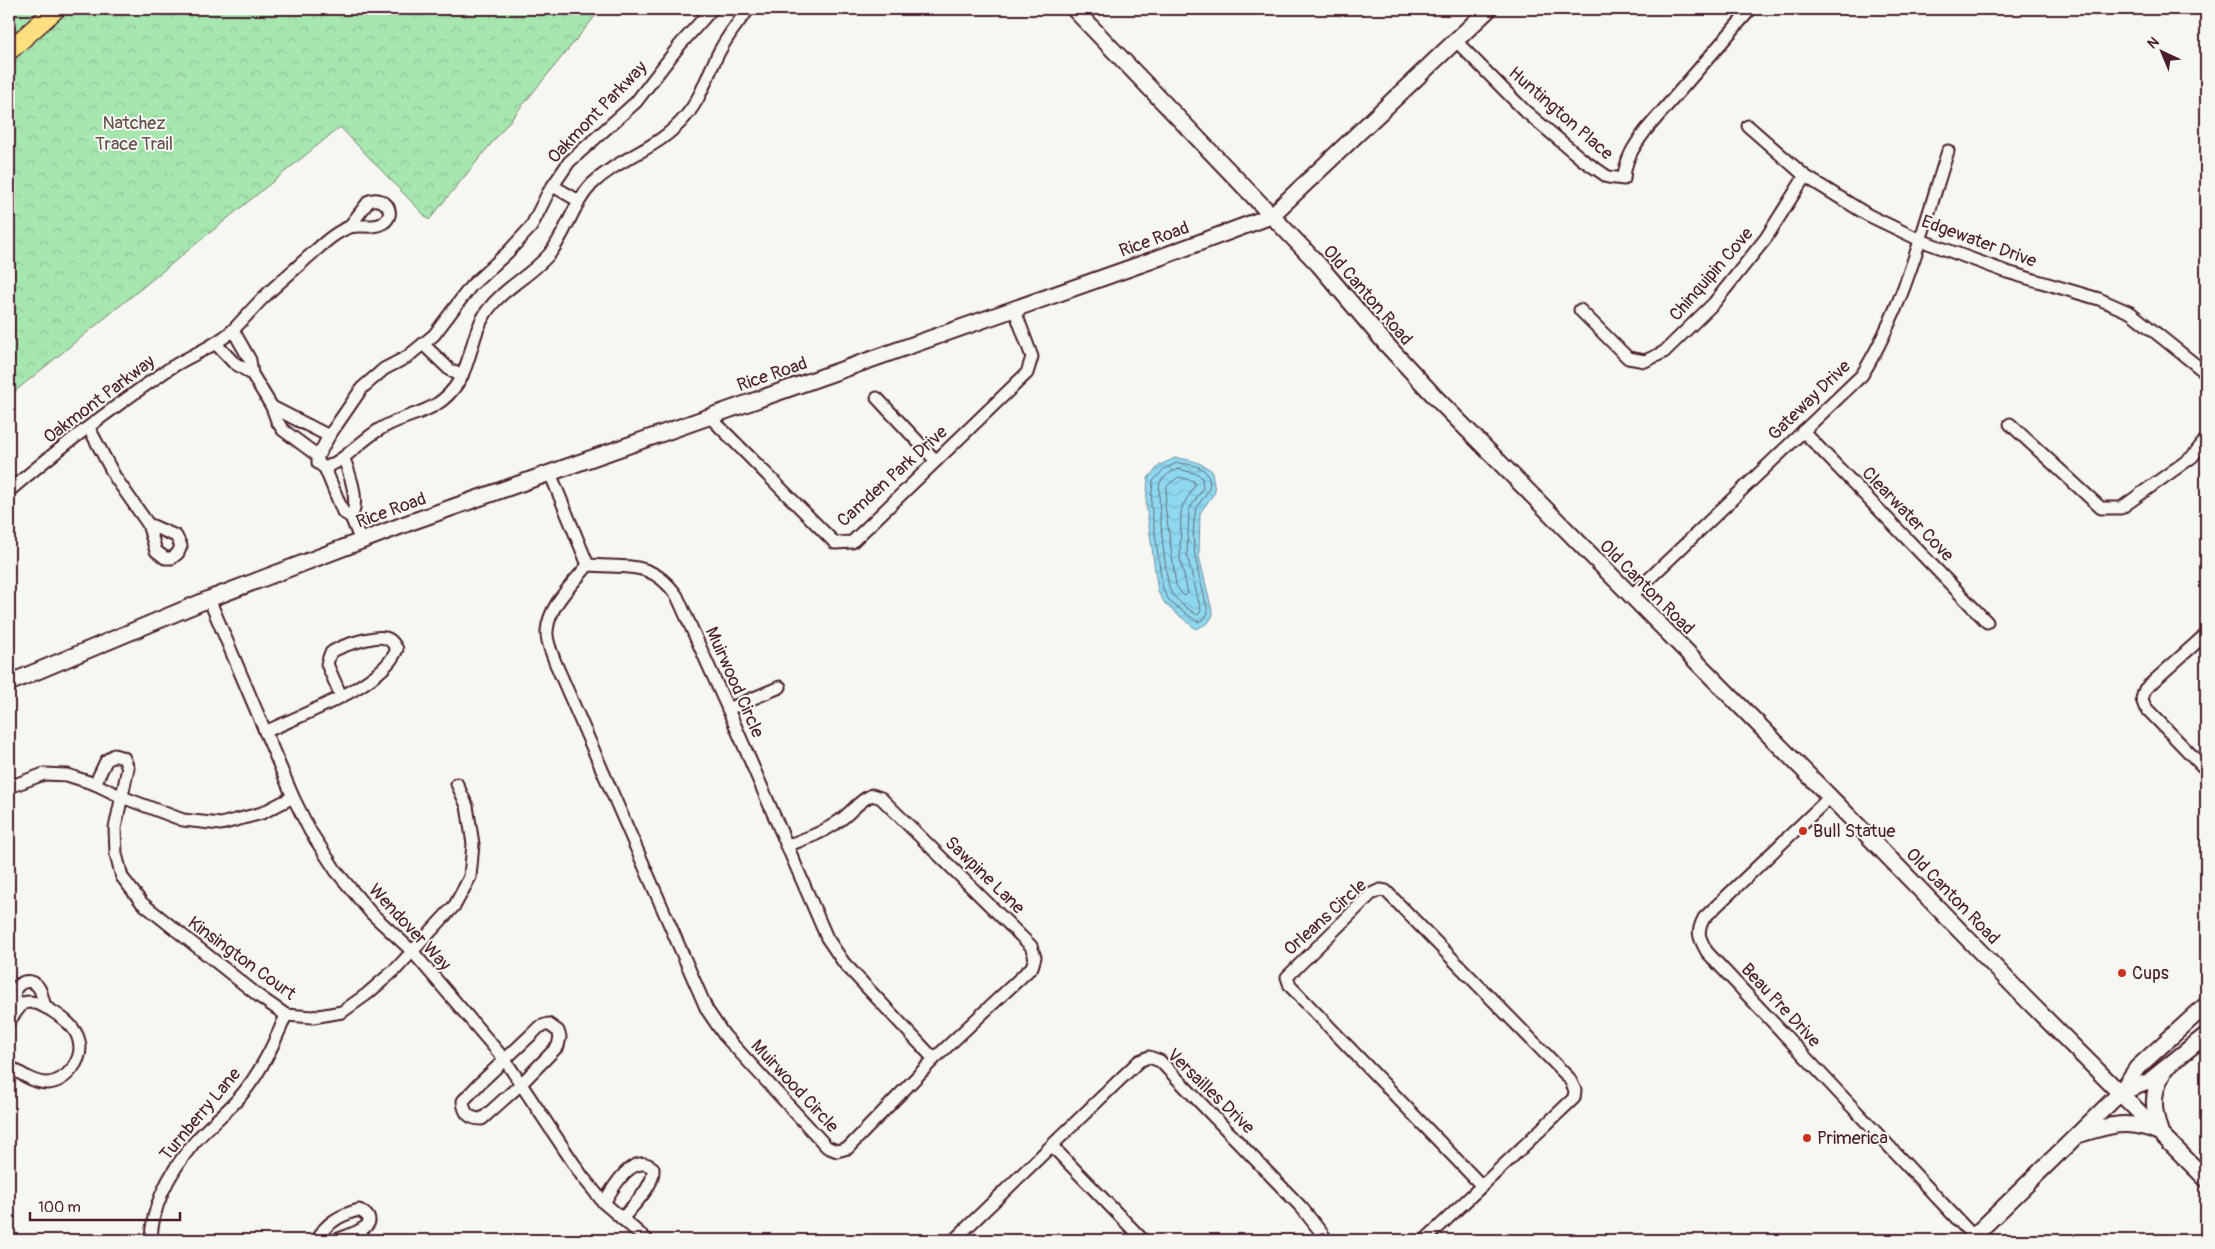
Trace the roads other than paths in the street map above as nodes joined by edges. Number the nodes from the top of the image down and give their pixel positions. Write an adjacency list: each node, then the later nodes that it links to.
1 (56, 9): 8 (main road)
2 (712, 9): 12 (street, Oakmont Parkway)
3 (750, 9): 13 (street)
4 (1074, 9): 14 (main road, Old Canton Road)
5 (1489, 9): 7 (main road, Rice Road)
6 (1749, 10): 7 (street, Huntington Place)
7 (1456, 41): 14 (main road, Rice Road)
8 (9, 51)
9 (1748, 126): 11 (street, Edgewater Drive)
10 (1948, 151): 16 (street, Gateway Drive)
11 (1805, 176): 16 (street, Edgewater Drive); 18 (street, Chinquipin Cove)
12 (553, 186): 13 (street); 21 (street, Oakmont Parkway)
13 (579, 201): 24 (street)
14 (1271, 216): 17 (main road, Rice Road); 43 (main road, Old Canton Road)
15 (350, 227): 19 (street, Oakmont Parkway)
16 (1920, 240): 22 (street, Edgewater Drive); 30 (street, Gateway Drive)
17 (1014, 308): 27 (main road, Rice Road); 35 (street, Camden Park Drive)
18 (1580, 310)
19 (233, 330): 20 (street, Oakmont Parkway); 23 (street)
20 (216, 344): 23 (street); 29 (street, Oakmont Parkway)
21 (423, 344): 24 (street); 31 (street, Oakmont Parkway)
22 (2206, 373)
23 (252, 374): 26 (street)
24 (462, 376): 34 (street)
25 (877, 398): 35 (street)
26 (272, 407): 31 (street); 33 (street)
27 (709, 416): 35 (street, Camden Park Drive); 37 (main road, Rice Road)
28 (2010, 424): 32 (street)
29 (89, 428): 38 (street, Oakmont Parkway); 40 (street)
30 (1803, 431): 43 (street, Gateway Drive); 45 (street, Clearwater Cove)
31 (329, 436): 33 (street, Oakmont Parkway)
32 (2206, 439)
33 (318, 456): 36 (street)
34 (344, 459): 36 (street); 39 (street)
35 (936, 462)
36 (325, 468): 39 (street)
37 (550, 473): 41 (main road, Rice Road); 42 (street)
38 (9, 491)
39 (351, 517): 41 (street)
40 (148, 524)
41 (361, 541): 44 (main road, Rice Road)
42 (588, 565): 50 (street, Muirwood Circle); 67 (street, Muirwood Circle)
43 (1630, 597): 58 (main road, Old Canton Road)
44 (208, 599): 47 (main road, Rice Road); 51 (street, Wendover Way)
45 (1987, 622)
46 (2206, 634): 52 (street)
47 (9, 683)
48 (780, 686): 50 (street)
49 (341, 696): 49 (street); 51 (street)
50 (728, 709): 59 (street, Muirwood Circle)
51 (265, 732): 57 (street, Wendover Way)
52 (2206, 770)
53 (95, 784): 55 (street); 56 (street); 56 (street, Kinsington Court)
54 (457, 784): 60 (street, Kinsington Court)
55 (9, 787)
56 (122, 796): 57 (street); 64 (street, Kinsington Court)
57 (294, 797): 60 (street, Wendover Way)
58 (1830, 797): 72 (main road, Old Canton Road); 80 (street, Beau Pre Drive)
59 (786, 846): 67 (street, Muirwood Circle); 67 (street, Sawpine Lane)
60 (412, 950): 64 (street, Kinsington Court); 68 (street, Wendover Way)
61 (2206, 1005): 72 (main road)
62 (19, 1007): 63 (street); 63 (street); 65 (street)
63 (45, 1007): 70 (street)
64 (286, 1015): 81 (street, Turnberry Lane)
65 (9, 1022)
66 (2206, 1035): 69 (main road)
67 (934, 1059)
68 (506, 1060): 71 (street, Wendover Way); 71 (street); 71 (street)
69 (2169, 1064): 72 (main road); 73 (main road)
70 (9, 1066)
71 (521, 1084): 78 (street, Wendover Way)
72 (2121, 1092): 73 (main road, Old Canton Road); 74 (main road)
73 (2160, 1133): 74 (main road); 76 (main road, Old Canton Road)
74 (2077, 1135): 80 (main road)
75 (1052, 1146): 85 (street, Versailles Drive); 86 (street); 87 (street, Versailles Drive)
76 (2206, 1179)
77 (1482, 1186): 77 (street, Orleans Circle); 88 (street, Orleans Circle)
78 (604, 1203): 79 (street, Wendover Way); 79 (street)
79 (622, 1218): 84 (street, Wendover Way)
80 (1972, 1238)
81 (151, 1240)
82 (318, 1240): 83 (street)
83 (336, 1240)
84 (647, 1240)
85 (954, 1240)
86 (1143, 1240)
87 (1327, 1240)
88 (1425, 1240)

